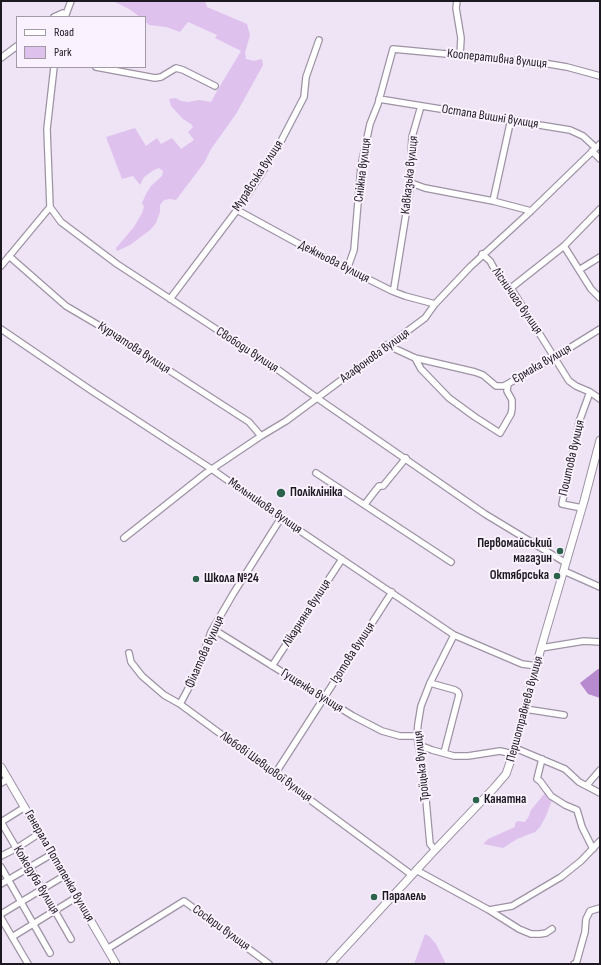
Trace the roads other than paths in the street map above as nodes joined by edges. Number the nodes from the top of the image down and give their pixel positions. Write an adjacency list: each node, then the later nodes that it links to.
1 (72, 1): 3 (street)
2 (457, 1): 8 (street)
3 (66, 15): 4 (street)
4 (56, 16)
5 (319, 40): 23 (street, Муравська вулиця)
6 (16, 47): 9 (street)
7 (393, 49): 8 (street, Кооперативна вулиця); 14 (street, Сніжна вулиця)
8 (460, 55): 12 (street, Кооперативна вулиця)
9 (2, 57)
10 (54, 68): 21 (street)
11 (101, 68): 13 (street)
12 (600, 76)
13 (215, 86)
14 (379, 99): 15 (street, Остапа Вишні вулиця); 30 (street, Сніжна вулиця)
15 (421, 106): 16 (street, Остапа Вишні вулиця); 19 (street, Кавказька вулиця)
16 (511, 119): 17 (street, Остапа Вишні вулиця); 20 (street)
17 (596, 147): 18 (street, Остапа Вишні вулиця); 24 (street, Агафонова вулиця)
18 (600, 159)
19 (411, 183): 20 (street); 33 (street, Кавказька вулиця)
20 (493, 201): 24 (street)
21 (50, 207): 27 (street); 35 (street, Свободи вулиця)
22 (600, 209): 25 (street)
23 (237, 210): 30 (street, Дежньова вулиця); 35 (street, Муравська вулиця)
24 (531, 210): 26 (street, Агафонова вулиця)
25 (564, 246): 31 (street); 32 (street)
26 (482, 254): 32 (street, Лісничого вулиця); 36 (street, Агафонова вулиця)
27 (9, 256): 29 (street); 46 (street, Курчатова вулиця)
28 (600, 257): 31 (street)
29 (1, 266)
30 (345, 267): 33 (street, Дежньова вулиця)
31 (580, 270): 34 (street)
32 (511, 288): 40 (street, Лісничого вулиця)
33 (392, 291): 36 (street, Дежньова вулиця)
34 (600, 298)
35 (170, 299): 44 (street, Свободи вулиця)
36 (435, 304): 39 (street, Агафонова вулиця)
37 (1, 329): 49 (street, Мельникова вулиця)
38 (600, 329): 40 (street, Єрмака вулиця)
39 (387, 345): 41 (street, Єрмака вулиця); 44 (street, Агафонова вулиця)
40 (555, 357): 42 (street, Єрмака вулиця); 43 (street, Лісничого вулиця)
41 (415, 358): 42 (street, Єрмака вулиця); 42 (street)
42 (508, 384)
43 (590, 392): 45 (street, Лісничого вулиця); 52 (street, Поштова вулиця)
44 (317, 398): 46 (street, Агафонова вулиця); 48 (street, Свободи вулиця)
45 (600, 399)
46 (261, 436): 49 (street, Агафонова вулиця)
47 (600, 440): 52 (main road, Першотравнева вулиця)
48 (406, 458): 51 (street); 57 (street, Свободи вулиця)
49 (213, 470): 53 (street, Мельникова вулиця); 54 (street, Агафонова вулиця)
50 (316, 473): 51 (street)
51 (365, 504): 56 (street)
52 (582, 508): 57 (main road, Першотравнева вулиця)
53 (281, 518): 55 (street, Мельникова вулиця); 61 (street, Філатова вулиця)
54 (124, 538)
55 (342, 559): 60 (street, Мельникова вулиця); 66 (street, Лікарняна вулиця)
56 (451, 562)
57 (566, 563): 58 (main road, Першотравнева вулиця)
58 (564, 571): 59 (street); 64 (main road, Першотравнева вулиця)
59 (599, 585)
60 (392, 592): 62 (street, Мельникова вулиця); 69 (street, Ізотова вулиця)
61 (213, 629): 66 (street, Гущенка вулиця); 70 (street, Філатова вулиця)
62 (454, 635): 67 (street, Мельникова вулиця); 68 (street, Троїцька вулиця)
63 (600, 642): 64 (street)
64 (542, 648): 67 (main road, Першотравнева вулиця)
65 (129, 653): 70 (street, Любові Шевцової вулиця)
66 (272, 666): 69 (street, Гущенка вулиця)
67 (537, 666): 71 (main road, Першотравнева вулиця)
68 (430, 683): 73 (street, Троїцька вулиця); 76 (street, Троїцька вулиця)
69 (324, 698): 73 (street, Гущенка вулиця); 80 (street, Ізотова вулиця)
70 (180, 704): 80 (street, Любові Шевцової вулиця)
71 (525, 709): 72 (street); 75 (main road, Першотравнева вулиця)
72 (564, 715)
73 (417, 736): 74 (street, Троїцька вулиця)
74 (419, 745): 76 (street); 91 (street, Троїцька вулиця)
75 (514, 751): 76 (street); 77 (street); 91 (main road, Першотравнева вулиця)
76 (444, 753)
77 (542, 759): 83 (street); 90 (street)
78 (1, 767): 81 (main road, Генерала Потапенка вулиця)
79 (600, 770): 83 (street)
80 (275, 774): 96 (street, Любові Шевцової вулиця)
81 (8, 779): 82 (street); 85 (main road, Генерала Потапенка вулиця)
82 (1, 783)
83 (587, 785): 84 (street)
84 (600, 793)
85 (24, 808): 86 (street); 87 (main road, Генерала Потапенка вулиця)
86 (1, 822): 89 (street, Кожедуба вулиця)
87 (40, 833): 89 (street); 92 (main road, Генерала Потапенка вулиця)
88 (600, 840): 90 (street)
89 (17, 848): 93 (street); 95 (street, Кожедуба вулиця)
90 (594, 849): 104 (street)
91 (435, 850): 96 (main road, Першотравнева вулиця)
92 (52, 854): 95 (street); 97 (main road, Генерала Потапенка вулиця)
93 (1, 856)
94 (1, 868): 98 (street, Кожедуба вулиця)
95 (28, 868): 98 (street); 100 (street, Кожедуба вулиця)
96 (414, 872): 104 (street, Любові Шевцової вулиця); 117 (main road, Першотравнева вулиця)
97 (64, 876): 100 (street); 101 (main road, Генерала Потапенка вулиця)
98 (8, 879): 99 (street); 102 (street, Кожедуба вулиця)
99 (1, 884)
100 (41, 888): 102 (street); 105 (street, Кожедуба вулиця)
101 (77, 897): 105 (street); 112 (main road, Генерала Потапенка вулиця)
102 (20, 902): 106 (street); 108 (street, Кожедуба вулиця)
103 (600, 908): 118 (street)
104 (489, 910): 109 (street, Любові Шевцової вулиця)
105 (55, 911): 108 (street); 111 (street, Кожедуба вулиця)
106 (1, 914)
107 (1, 918): 110 (street)
108 (33, 925): 110 (street); 113 (street, Кожедуба вулиця)
109 (552, 929)
110 (12, 937): 114 (street)
111 (71, 939)
112 (109, 948): 115 (main road, Генерала Потапенка вулиця); 116 (street, Сосюри вулиця)
113 (50, 953)
114 (28, 964)
115 (116, 964)
116 (269, 964)
117 (330, 964)
118 (574, 964)

